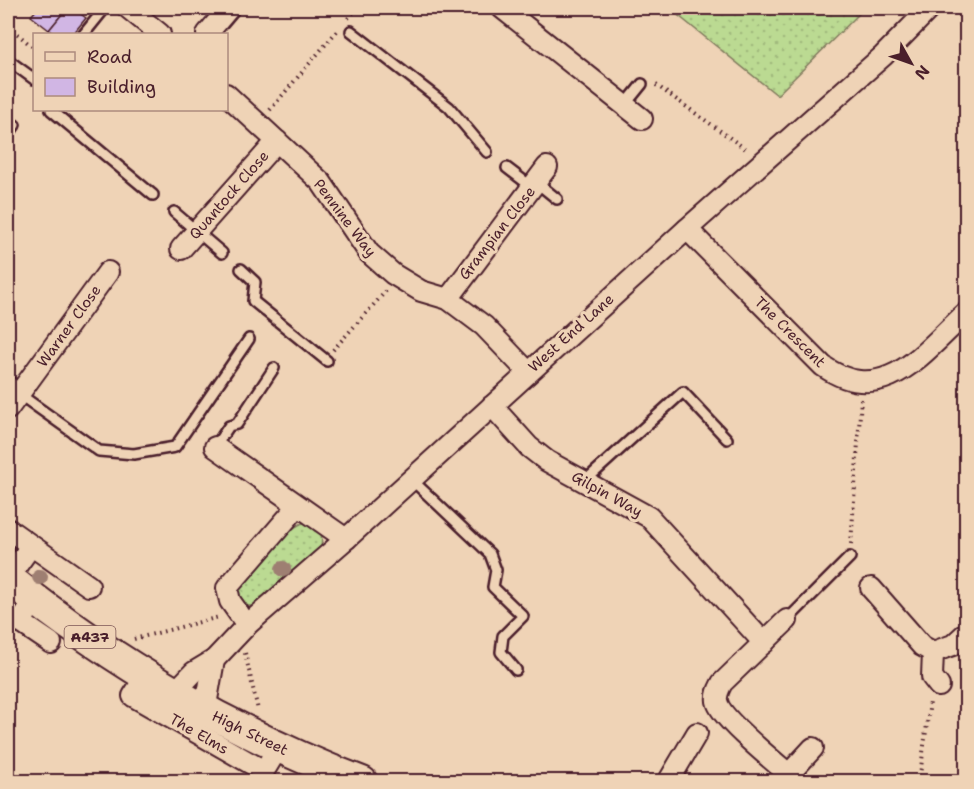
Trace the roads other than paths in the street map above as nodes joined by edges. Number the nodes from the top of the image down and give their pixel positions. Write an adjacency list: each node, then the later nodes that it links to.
1 (105, 8): 7 (lane)
2 (128, 8): 8 (street)
3 (229, 8): 9 (street)
4 (502, 8): 14 (street)
5 (930, 8): 26 (street, West End Lane)
6 (351, 31): 20 (lane)
7 (85, 33)
8 (159, 33)
9 (208, 33)
10 (8, 60): 11 (lane)
11 (33, 78)
12 (642, 84): 14 (lane)
13 (228, 96): 19 (street, Pennine Way)
14 (624, 105): 16 (street)
15 (52, 111): 23 (lane)
16 (642, 119)
17 (15, 125): 18 (lane)
18 (8, 135)
19 (276, 141): 27 (street, Quantock Close); 32 (street, Pennine Way)
20 (487, 152)
21 (507, 168): 22 (lane)
22 (538, 179): 24 (lane); 32 (street, Grampian Close)
23 (153, 195)
24 (557, 199)
25 (174, 212): 27 (lane)
26 (687, 229): 33 (street, The Crescent); 37 (street, West End Lane)
27 (197, 232): 28 (street, Quantock Close); 29 (lane)
28 (181, 249)
29 (222, 253)
30 (241, 269): 35 (lane)
31 (108, 272): 38 (street, Warner Close)
32 (448, 299): 37 (street, Pennine Way)
33 (966, 313)
34 (249, 339): 38 (lane)
35 (324, 359)
36 (274, 368): 41 (lane)
37 (528, 372): 39 (street, West End Lane)
38 (14, 393)
39 (492, 406): 42 (street, West End Lane); 43 (street, Gilpin Way)
40 (727, 439): 43 (lane)
41 (215, 447): 44 (street)
42 (411, 479): 46 (street, West End Lane); 60 (lane)
43 (585, 481): 57 (street, Gilpin Way)
44 (297, 507): 46 (street); 54 (street)
45 (8, 529): 47 (street)
46 (346, 539): 54 (street, West End Lane)
47 (31, 546): 49 (street); 50 (street)
48 (850, 557): 53 (lane)
49 (8, 578): 52 (main road, A437)
50 (89, 586)
51 (871, 588): 58 (street)
52 (21, 612): 56 (street); 61 (main road, A437)
53 (787, 620): 57 (street)
54 (241, 632): 59 (street, West End Lane)
55 (966, 633): 58 (street)
56 (51, 643)
57 (764, 643): 68 (street)
58 (933, 652): 62 (street)
59 (214, 660): 63 (street, West End Lane); 64 (street)
60 (516, 670)
61 (147, 674): 63 (main road, A437); 67 (street, The Elms)
62 (939, 686)
63 (175, 692): 64 (main road, High Street / A437)
64 (205, 711): 67 (main road, High Street / A437)
65 (697, 733): 70 (street)
66 (813, 748): 68 (street)
67 (264, 759): 69 (main road, High Street / A437)
68 (793, 778)
69 (362, 782)
70 (668, 782)

